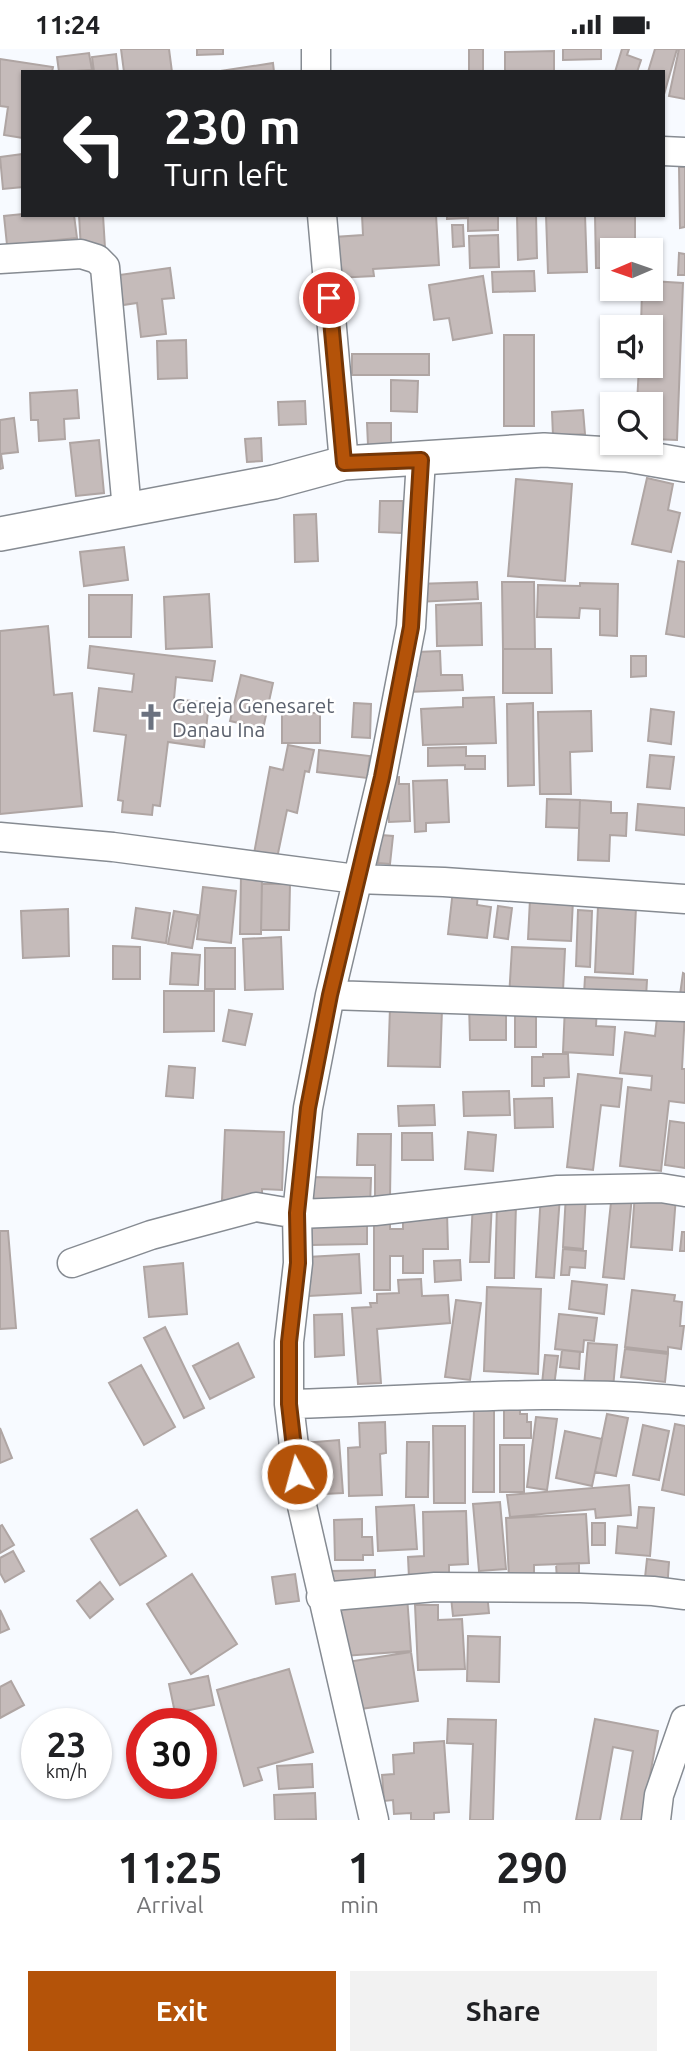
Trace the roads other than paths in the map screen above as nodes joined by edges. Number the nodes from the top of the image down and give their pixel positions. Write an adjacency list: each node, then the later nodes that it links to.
1 (316, 49): 2 (street)
2 (316, 70)
3 (665, 151): 4 (street)
4 (685, 152)
5 (322, 217): 8 (street)
6 (0, 259): 10 (street)
7 (421, 460): 8 (street); 9 (street); 13 (street)
8 (344, 463): 10 (street)
9 (685, 465)
10 (127, 510): 11 (street)
11 (0, 534)
12 (0, 837): 13 (street)
13 (356, 879): 14 (street); 15 (street)
14 (685, 898)
15 (330, 995): 16 (street); 18 (street)
16 (685, 1007)
17 (685, 1192): 18 (street)
18 (297, 1213): 19 (street); 21 (street)
19 (72, 1263)
20 (685, 1401): 21 (street)
21 (289, 1404): 23 (street)
22 (685, 1595): 23 (street)
23 (321, 1597): 25 (street)
24 (685, 1720): 26 (street)
25 (374, 1820)
26 (656, 1820)

